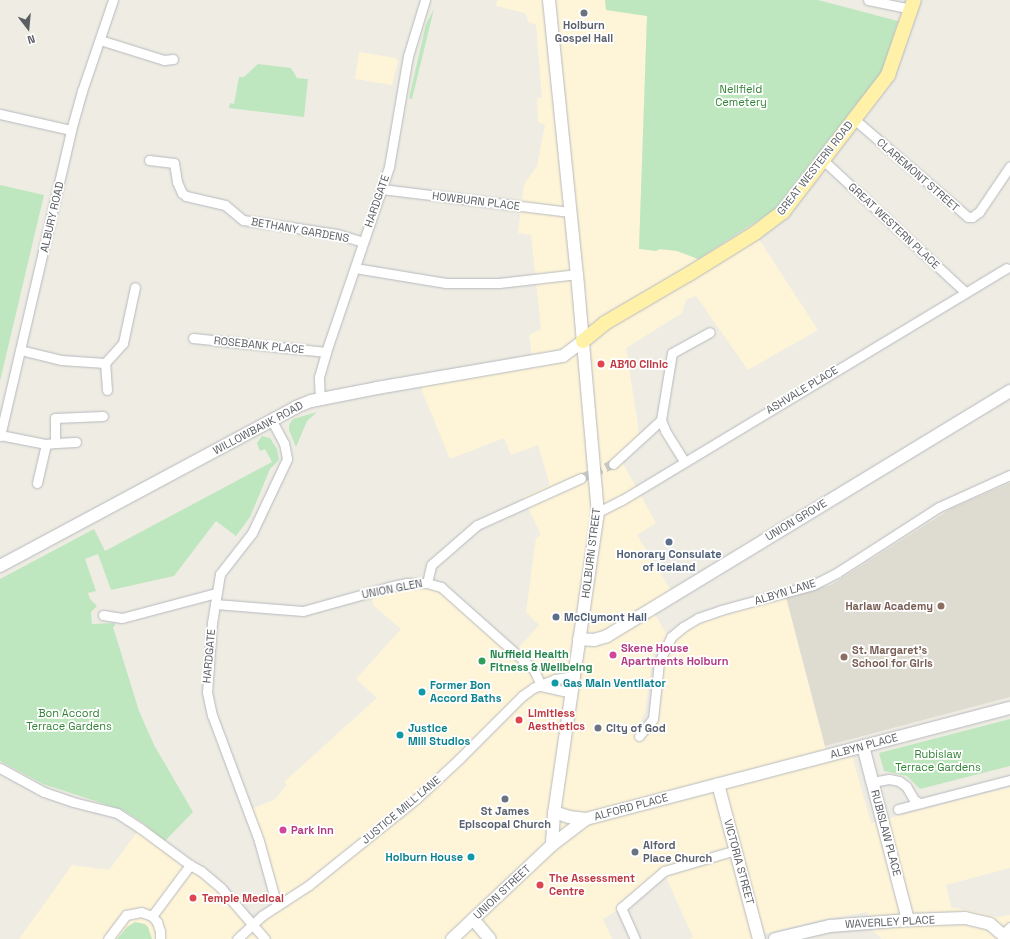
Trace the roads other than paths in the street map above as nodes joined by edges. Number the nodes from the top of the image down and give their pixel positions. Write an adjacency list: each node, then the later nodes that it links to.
1 (113, 0): 6 (street, ALBURY ROAD)
2 (425, 0): 14 (street, HARDGATE)
3 (549, 0): 15 (street, HOLBURN STREET)
4 (868, 0): 5 (street)
5 (912, 4): 9 (main road, GREAT WESTERN ROAD)
6 (100, 40): 7 (street); 10 (street, ALBURY ROAD)
7 (173, 59)
8 (0, 114): 10 (street)
9 (854, 119): 12 (main road, GREAT WESTERN ROAD); 13 (street, CLAREMONT STREET)
10 (71, 130): 25 (street, ALBURY ROAD)
11 (149, 160): 16 (street, BETHANY GARDENS)
12 (823, 160): 21 (street, GREAT WESTERN PLACE); 24 (main road, GREAT WESTERN ROAD)
13 (1010, 166)
14 (382, 189): 15 (street, HOWBURN PLACE); 16 (street, HARDGATE)
15 (570, 212): 19 (street, HOLBURN STREET)
16 (363, 242): 17 (street, HARDGATE)
17 (355, 268): 19 (street); 26 (street, HARDGATE)
18 (1006, 268): 21 (street, ASHVALE PLACE)
19 (577, 274): 24 (street, HOLBURN STREET)
20 (135, 287): 27 (street)
21 (965, 292): 37 (street, ASHVALE PLACE)
22 (710, 332): 33 (street)
23 (193, 338): 26 (street, ROSEBANK PLACE)
24 (583, 341): 30 (street, WILLOWBANK ROAD); 42 (street, HOLBURN STREET)
25 (20, 350): 27 (street); 34 (street, ALBURY ROAD)
26 (326, 352): 30 (street, HARDGATE)
27 (105, 363): 28 (street)
28 (107, 390)
29 (1010, 391): 48 (street, UNION GROVE)
30 (320, 399): 32 (street, WILLOWBANK ROAD)
31 (103, 416): 36 (street)
32 (271, 419): 43 (street, WILLOWBANK ROAD); 45 (street, HARDGATE)
33 (661, 420): 37 (street); 38 (street)
34 (0, 436): 36 (street)
35 (76, 442): 36 (street)
36 (50, 443): 41 (street)
37 (684, 461): 42 (street, ASHVALE PLACE)
38 (613, 464)
39 (1010, 475): 53 (street, ALBYN LANE)
40 (581, 478): 44 (street, UNION GLEN)
41 (37, 483)
42 (598, 512): 48 (street, HOLBURN STREET)
43 (0, 566)
44 (427, 583): 46 (street, UNION GLEN); 50 (street)
45 (216, 593): 46 (street, HARDGATE); 47 (street)
46 (215, 604): 66 (street, HARDGATE)
47 (103, 615)
48 (579, 639): 49 (street, HOLBURN STREET)
49 (574, 676): 50 (street, JUSTICE MILL LANE); 51 (street, HOLBURN STREET)
50 (541, 686): 51 (street); 66 (street, JUSTICE MILL LANE)
51 (571, 693): 61 (street, HOLBURN STREET)
52 (1010, 708): 54 (street, ALBYN PLACE)
53 (639, 736)
54 (863, 746): 57 (street, RUBISLAW PLACE); 58 (street, ALBYN PLACE)
55 (0, 768): 65 (street)
56 (1010, 780): 59 (street)
57 (872, 782): 59 (street); 69 (street, RUBISLAW PLACE)
58 (718, 784): 62 (street, ALFORD PLACE); 64 (street, VICTORIA STREET)
59 (920, 803): 60 (street)
60 (898, 809)
61 (554, 812): 62 (street); 63 (street, HOLBURN STREET)
62 (586, 819): 63 (street, ALFORD PLACE)
63 (552, 845): 68 (street, UNION STREET)
64 (736, 850): 78 (street); 79 (street, VICTORIA STREET)
65 (190, 865): 67 (street); 70 (street)
66 (277, 906): 70 (street, JUSTICE MILL LANE)
67 (152, 916): 72 (street); 73 (street)
68 (473, 919): 76 (street, UNION STREET); 77 (street)
69 (908, 920): 71 (street, WAVERLEY PLACE); 80 (street, WAVERLEY PLACE)
70 (252, 924): 74 (street, JUSTICE MILL LANE); 75 (street)
71 (1007, 933)
72 (108, 939)
73 (160, 939)
74 (237, 939)
75 (265, 939)
76 (452, 939)
77 (490, 939)
78 (635, 939)
79 (759, 939)
80 (775, 939)

